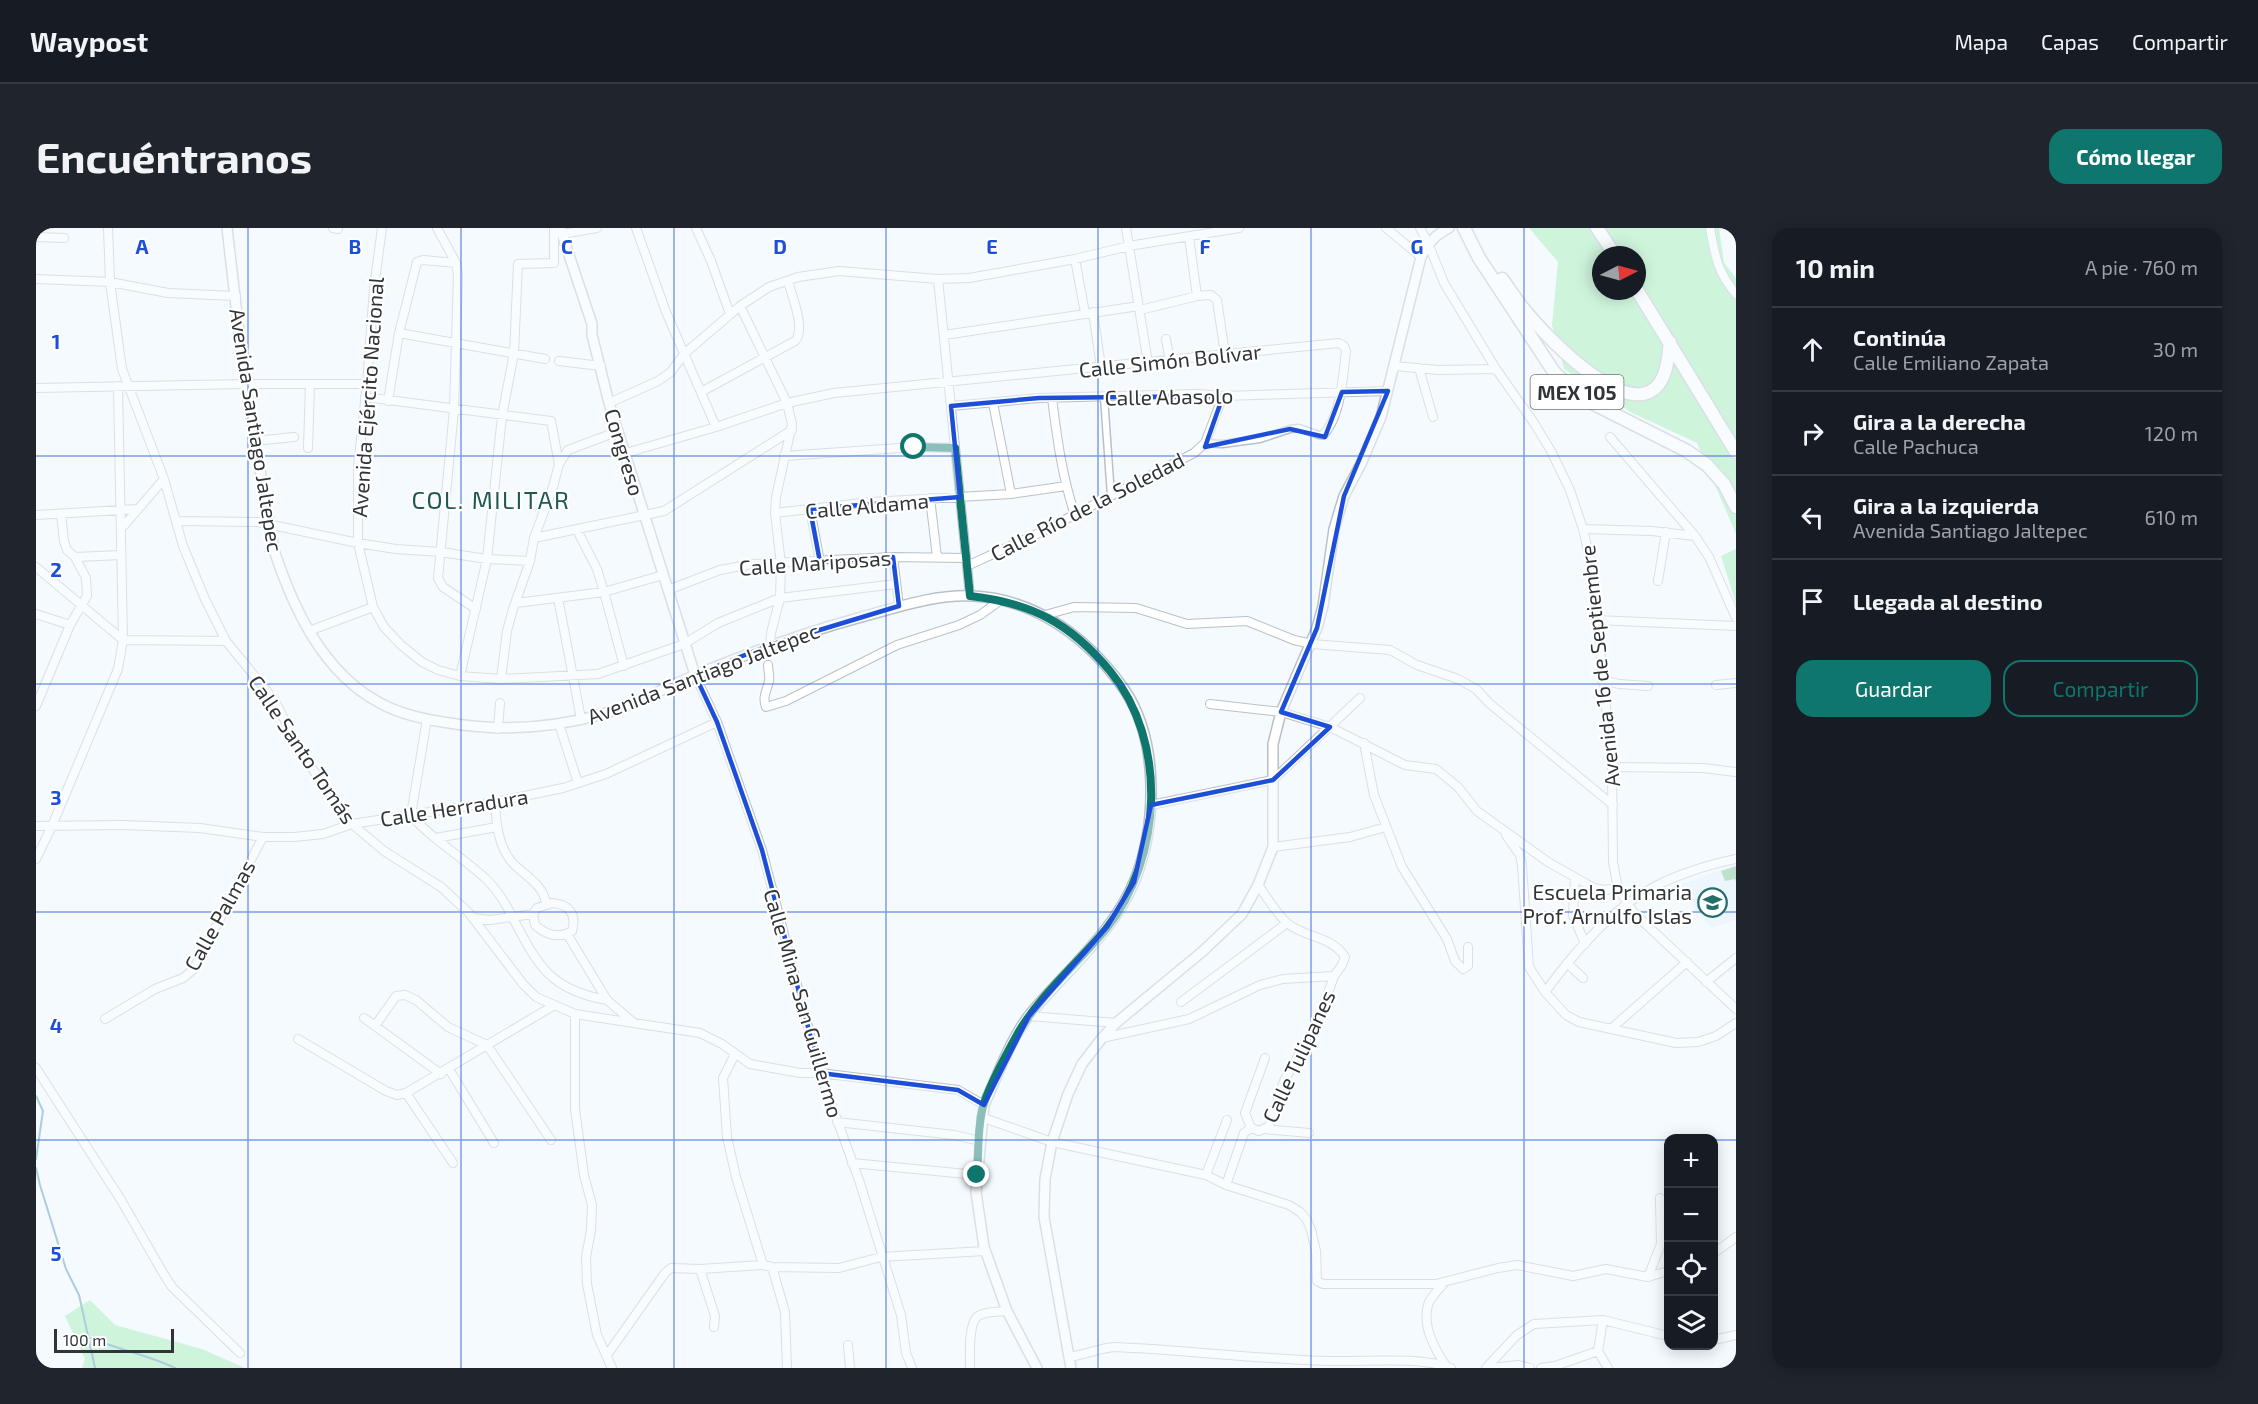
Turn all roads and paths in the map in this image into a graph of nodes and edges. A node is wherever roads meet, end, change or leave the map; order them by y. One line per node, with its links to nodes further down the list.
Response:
1 (108, 228): 31 (street, Calle Santo Tomás)
2 (227, 228): 33 (street, Avenida Santiago Jaltepec)
3 (382, 228): 61 (street, Avenida Ejército Nacional)
4 (437, 228): 27 (street)
5 (554, 228): 45 (street)
6 (597, 228): 16 (street)
7 (636, 228): 46 (street)
8 (696, 228): 39 (street)
9 (1126, 228): 22 (street)
10 (1239, 228): 19 (street)
11 (1386, 228): 24 (street)
12 (1420, 228): 21 (street, Avenida 16 de Septiembre)
13 (1449, 228): 21 (street)
14 (1464, 228): 25 (main road, MEX 105)
15 (1598, 228): 23 (main road)
16 (561, 231): 53 (street, Congreso)
17 (1711, 231): 32 (street)
18 (36, 237): 20 (street)
19 (1189, 237): 22 (street); 34 (street)
20 (64, 238)
21 (1428, 243): 24 (street); 57 (street, Avenida 16 de Septiembre)
22 (1129, 246): 26 (street); 37 (street)
23 (1609, 246)
24 (1421, 257): 54 (street)
25 (1479, 258): 43 (main road); 100 (main road, MEX 105)
26 (1075, 259): 29 (street); 38 (street)
27 (456, 263): 40 (street); 44 (street)
28 (36, 279): 31 (street)
29 (938, 279): 30 (street); 41 (street)
30 (788, 280): 36 (street); 48 (street)
31 (110, 282): 33 (street); 63 (street, Calle Santo Tomás)
32 (1736, 294)
33 (236, 296): 59 (street, Avenida Santiago Jaltepec)
34 (1197, 296): 37 (street); 47 (street)
35 (1643, 300): 43 (main road)
36 (740, 306): 39 (street); 48 (street)
37 (1139, 308): 38 (street); 52 (street)
38 (1089, 312): 41 (street); 55 (street)
39 (730, 314): 46 (street)
40 (399, 333): 44 (street); 72 (street)
41 (944, 335): 58 (street)
42 (1166, 339): 51 (street)
43 (1670, 342): 90 (main road)
44 (457, 344): 45 (street); 77 (street)
45 (514, 353): 49 (street); 78 (street)
46 (684, 354): 66 (street); 73 (street)
47 (1225, 354): 51 (street, Calle Simón Bolívar); 67 (street, Calle Simón Bolívar)
48 (764, 357): 66 (street); 74 (street)
49 (545, 359)
50 (559, 361): 53 (street)
51 (1170, 361): 52 (street, Calle Simón Bolívar)
52 (1148, 363): 55 (street, Calle Simón Bolívar)
53 (601, 366): 73 (street, Congreso)
54 (1395, 366): 56 (street); 65 (street)
55 (1101, 367): 58 (street, Calle Simón Bolívar)
56 (1419, 368): 57 (street); 79 (street)
57 (1496, 369): 111 (street, Avenida 16 de Septiembre)
58 (948, 381): 74 (street, Calle Simón Bolívar); 76 (street)
59 (245, 384): 60 (street); 63 (street); 86 (street, Avenida Santiago Jaltepec)
60 (310, 384): 61 (street); 88 (street)
61 (367, 384): 69 (street, Avenida Ejército Nacional)
62 (118, 386): 63 (street); 64 (street); 103 (street)
63 (129, 386): 94 (street, Calle Santo Tomás)
64 (36, 388)
65 (1388, 391): 67 (street, Calle Abasolo); 153 (street)
66 (701, 392): 80 (street)
67 (1342, 392): 68 (street, Calle Abasolo); 83 (street)
68 (1223, 396): 71 (street, Calle Abasolo); 87 (street)
69 (365, 397): 72 (street); 117 (street, Avenida Ejército Nacional)
70 (1052, 398): 71 (street, Calle Abasolo); 75 (street, Calle Abasolo); 95 (street)
71 (1104, 398): 97 (street)
72 (388, 401): 77 (street)
73 (609, 402): 82 (street, Congreso)
74 (787, 403): 80 (street, Calle Simón Bolívar); 81 (street)
75 (993, 403): 76 (street, Calle Abasolo); 96 (street)
76 (951, 406): 89 (street)
77 (454, 410): 78 (street); 118 (street)
78 (502, 416): 93 (street); 123 (street)
79 (1433, 417)
80 (716, 427): 91 (street, Calle Simón Bolívar)
81 (792, 430): 92 (street); 108 (street)
82 (619, 431): 91 (street, Congreso); 93 (street)
83 (1323, 435): 87 (street)
84 (1610, 437): 115 (street)
85 (294, 438): 86 (street)
86 (254, 441): 110 (street, Avenida Santiago Jaltepec)
87 (1205, 443): 97 (street, Calle Río de la Soledad)
88 (308, 448)
89 (955, 448): 92 (street); 98 (street)
90 (1736, 452)
91 (626, 453): 108 (street, Congreso)
92 (784, 456): 104 (street)
93 (560, 464): 116 (street)
94 (164, 479): 101 (street); 109 (street, Calle Santo Tomás)
95 (1065, 486): 96 (street, Calle Aldama); 106 (street)
96 (1011, 494): 98 (street, Calle Aldama)
97 (1111, 496): 106 (street, Calle Río de la Soledad)
98 (960, 497): 99 (street, Calle Aldama); 126 (street)
99 (930, 498): 102 (street, Calle Aldama); 122 (street)
100 (1736, 507)
101 (138, 509): 103 (street); 112 (street)
102 (810, 509): 104 (street, Calle Aldama); 125 (street)
103 (120, 510): 105 (street); 112 (street)
104 (775, 513): 127 (street)
105 (61, 514): 107 (street); 120 (street)
106 (1074, 514): 126 (street, Calle Río de la Soledad)
107 (36, 515)
108 (645, 517): 113 (street); 129 (street, Congreso)
109 (176, 521): 110 (street); 151 (street, Calle Santo Tomás)
110 (268, 524): 117 (street); 149 (street, Avenida Santiago Jaltepec)
111 (1582, 529): 114 (street); 146 (street, Avenida 16 de Septiembre)
112 (121, 530): 119 (street)
113 (577, 530): 116 (street); 133 (street)
114 (1665, 532): 115 (street); 130 (street)
115 (1695, 536): 145 (street)
116 (534, 538): 124 (street)
117 (358, 543): 118 (street); 141 (street, Avenida Ejército Nacional)
118 (441, 552): 123 (street); 142 (street)
119 (121, 555): 120 (street); 150 (street)
120 (75, 556): 139 (street)
121 (893, 556): 122 (street, Calle Mariposas); 125 (street, Calle Mariposas); 131 (street)
122 (937, 557): 126 (street, Calle Mariposas)
123 (487, 559): 124 (street); 142 (street)
124 (530, 561): 138 (street)
125 (820, 562): 127 (street, Calle Mariposas)
126 (967, 562): 134 (street)
127 (781, 564): 132 (street, Calle Mariposas); 136 (street)
128 (36, 567): 139 (street)
129 (663, 575): 132 (street, Congreso); 133 (street)
130 (1658, 581)
131 (896, 584): 136 (street, Avenida Ejército Nacional); 140 (street)
132 (668, 590): 152 (street, Congreso)
133 (604, 592): 135 (street); 156 (street)
134 (970, 596): 137 (street, Avenida Santiago Jaltepec); 140 (street, Avenida Santiago Jaltepec)
135 (558, 598): 138 (street); 159 (street)
136 (780, 598): 152 (street, Avenida Ejército Nacional); 154 (street)
137 (1001, 600): 144 (street, Avenida Santiago Jaltepec); 155 (street)
138 (516, 603): 160 (street)
139 (80, 606): 147 (street); 150 (street)
140 (899, 606): 154 (street, Avenida Santiago Jaltepec)
141 (373, 607): 149 (street); 158 (street, Avenida Ejército Nacional)
142 (476, 609): 158 (street)
143 (36, 614): 147 (street)
144 (1045, 615): 153 (street); 183 (street, Avenida Santiago Jaltepec)
145 (1736, 618)
146 (1596, 620): 148 (street); 161 (street, Avenida 16 de Septiembre)
147 (70, 625): 165 (street)
148 (1736, 626)
149 (309, 631): 171 (street, Avenida Santiago Jaltepec)
150 (123, 640): 151 (street); 188 (street)
151 (226, 641): 186 (street, Calle Santo Tomás)
152 (684, 644): 156 (street, Avenida Ejército Nacional); 157 (street, Congreso)
153 (1312, 644): 170 (street); 184 (street)
154 (770, 645): 157 (street, Avenida Santiago Jaltepec)
155 (768, 665)
156 (624, 666): 159 (street, Avenida Ejército Nacional)
157 (695, 675): 172 (street, Avenida Santiago Jaltepec); 173 (street, Calle Mina San Guillermo)
158 (460, 676): 160 (street, Avenida Ejército Nacional)
159 (573, 676): 160 (street, Avenida Ejército Nacional); 172 (street)
160 (501, 679)
161 (1602, 680): 164 (street); 178 (street, Avenida 16 de Septiembre)
162 (1736, 683): 163 (street)
163 (1716, 685)
164 (1648, 686)
165 (38, 697): 169 (street)
166 (1360, 698): 175 (street)
167 (500, 703): 176 (street)
168 (1210, 704): 170 (street)
169 (36, 706)
170 (1281, 712): 175 (street); 180 (street)
171 (427, 719): 176 (street, Avenida Santiago Jaltepec); 185 (street)
172 (581, 719): 174 (street, Avenida Santiago Jaltepec)
173 (717, 722): 181 (street, Calle Herradura); 236 (street, Calle Mina San Guillermo)
174 (559, 724): 176 (street, Avenida Santiago Jaltepec); 181 (street)
175 (1330, 727): 177 (street); 180 (street)
176 (498, 729)
177 (1364, 743): 190 (street); 191 (street)
178 (1612, 767): 179 (street); 184 (street, Avenida 16 de Septiembre)
179 (1736, 772)
180 (1273, 780): 183 (street); 194 (street)
181 (578, 783): 182 (street, Calle Herradura)
182 (495, 802): 185 (street, Calle Herradura); 189 (street)
183 (1151, 805): 221 (street, Avenida Santiago Jaltepec)
184 (1613, 805): 199 (street, Avenida 16 de Septiembre)
185 (411, 814): 186 (street, Calle Herradura); 193 (street)
186 (352, 824): 192 (street, Calle Herradura); 204 (street, Calle Santo Tomás)
187 (36, 826): 188 (street, Calle Herradura)
188 (52, 826): 192 (street, Calle Herradura); 195 (street)
189 (497, 827): 193 (street); 200 (street)
190 (1386, 827): 194 (street); 208 (street)
191 (1502, 828): 197 (street); 215 (street)
192 (263, 837): 223 (street, Calle Palmas)
193 (436, 838): 203 (street)
194 (1273, 847): 198 (street)
195 (36, 859)
196 (1736, 859): 201 (street)
197 (1575, 878): 199 (street); 207 (street)
198 (1258, 885): 205 (street); 224 (street)
199 (1618, 888): 201 (street, Avenida 16 de Septiembre)
200 (546, 904): 202 (street); 206 (street)
201 (1628, 905): 207 (street); 210 (street, Avenida 16 de Septiembre)
202 (533, 914): 203 (street); 206 (street)
203 (512, 917): 204 (street); 216 (street)
204 (473, 918): 218 (street, Calle Santo Tomás)
205 (1287, 923): 212 (street, Calle Tulipanes); 217 (street)
206 (567, 934): 216 (street)
207 (1585, 944): 211 (street)
208 (1468, 947)
209 (1736, 958): 214 (street)
210 (1687, 962): 214 (street, Avenida 16 de Septiembre); 228 (street)
211 (1567, 963): 213 (street); 215 (street)
212 (1334, 976): 229 (street); 244 (street, Calle Tulipanes)
213 (1582, 978)
214 (1706, 982): 219 (street, Avenida 16 de Septiembre)
215 (1545, 992): 228 (street)
216 (607, 1000): 226 (street)
217 (1181, 1002)
218 (553, 1006): 220 (street, Calle Santo Tomás); 231 (street)
219 (1736, 1009)
220 (575, 1014): 226 (street, Calle Santo Tomás); 275 (street)
221 (1029, 1016): 224 (street); 239 (street, Avenida Santiago Jaltepec)
222 (364, 1018): 227 (street)
223 (105, 1019)
224 (1116, 1023): 229 (street)
225 (1736, 1023): 228 (street)
226 (635, 1024): 232 (street, Calle Santo Tomás)
227 (375, 1026): 231 (street); 237 (street)
228 (1612, 1028)
229 (1102, 1038): 248 (street)
230 (298, 1040): 238 (street)
231 (487, 1045): 235 (street); 246 (street)
232 (735, 1054): 236 (street, Calle Santo Tomás); 260 (street)
233 (1265, 1058): 243 (street)
234 (36, 1068): 274 (street)
235 (449, 1069): 237 (street); 249 (street)
236 (820, 1073): 239 (street, Calle Santo Tomás); 242 (street, Calle Mina San Guillermo)
237 (441, 1074): 238 (street)
238 (406, 1093): 250 (street)
239 (984, 1105): 240 (street, Avenida Santiago Jaltepec)
240 (981, 1117): 247 (street, Avenida Santiago Jaltepec); 248 (street)
241 (1227, 1120): 253 (street)
242 (837, 1122): 247 (street); 251 (street, Calle Mina San Guillermo)
243 (1251, 1128): 244 (street, Calle Tulipanes); 254 (street, Calle Tulipanes)
244 (1265, 1129): 245 (street)
245 (1309, 1133)
246 (551, 1140)
247 (980, 1141): 252 (street, Avenida Santiago Jaltepec)
248 (1052, 1142): 253 (street); 276 (street)
249 (494, 1143)
250 (453, 1163)
251 (852, 1163): 252 (street); 259 (street, Calle Mina San Guillermo)
252 (977, 1175): 258 (street, Avenida Santiago Jaltepec)
253 (1206, 1175): 254 (street)
254 (1226, 1185): 265 (street)
255 (1660, 1198): 264 (street)
256 (1736, 1237): 257 (street)
257 (1718, 1250)
258 (985, 1251): 259 (street); 266 (street, Avenida Santiago Jaltepec)
259 (881, 1257): 261 (street); 281 (street, Calle Mina San Guillermo)
260 (763, 1265): 261 (street); 262 (street)
261 (772, 1267): 279 (street)
262 (700, 1269): 268 (street); 275 (street)
263 (1664, 1272): 264 (street)
264 (1648, 1277): 265 (street)
265 (1445, 1282): 277 (street)
266 (1007, 1311): 282 (street); 283 (street, Avenida Santiago Jaltepec)
267 (1603, 1320): 269 (street); 273 (street); 285 (street)
268 (714, 1327)
269 (1664, 1335)
270 (1736, 1335): 271 (street)
271 (1718, 1339)
272 (848, 1345): 280 (street)
273 (1599, 1351): 288 (street); 289 (street)
274 (240, 1353)
275 (607, 1354): 278 (street)
276 (1069, 1358): 277 (street); 284 (street)
277 (1449, 1367)
278 (612, 1368)
279 (787, 1368)
280 (850, 1368)
281 (912, 1368)
282 (970, 1368)
283 (1036, 1368)
284 (1071, 1368)
285 (1486, 1368)
286 (1492, 1368): 287 (street)
287 (1530, 1368)
288 (1541, 1368)
289 (1608, 1368)

